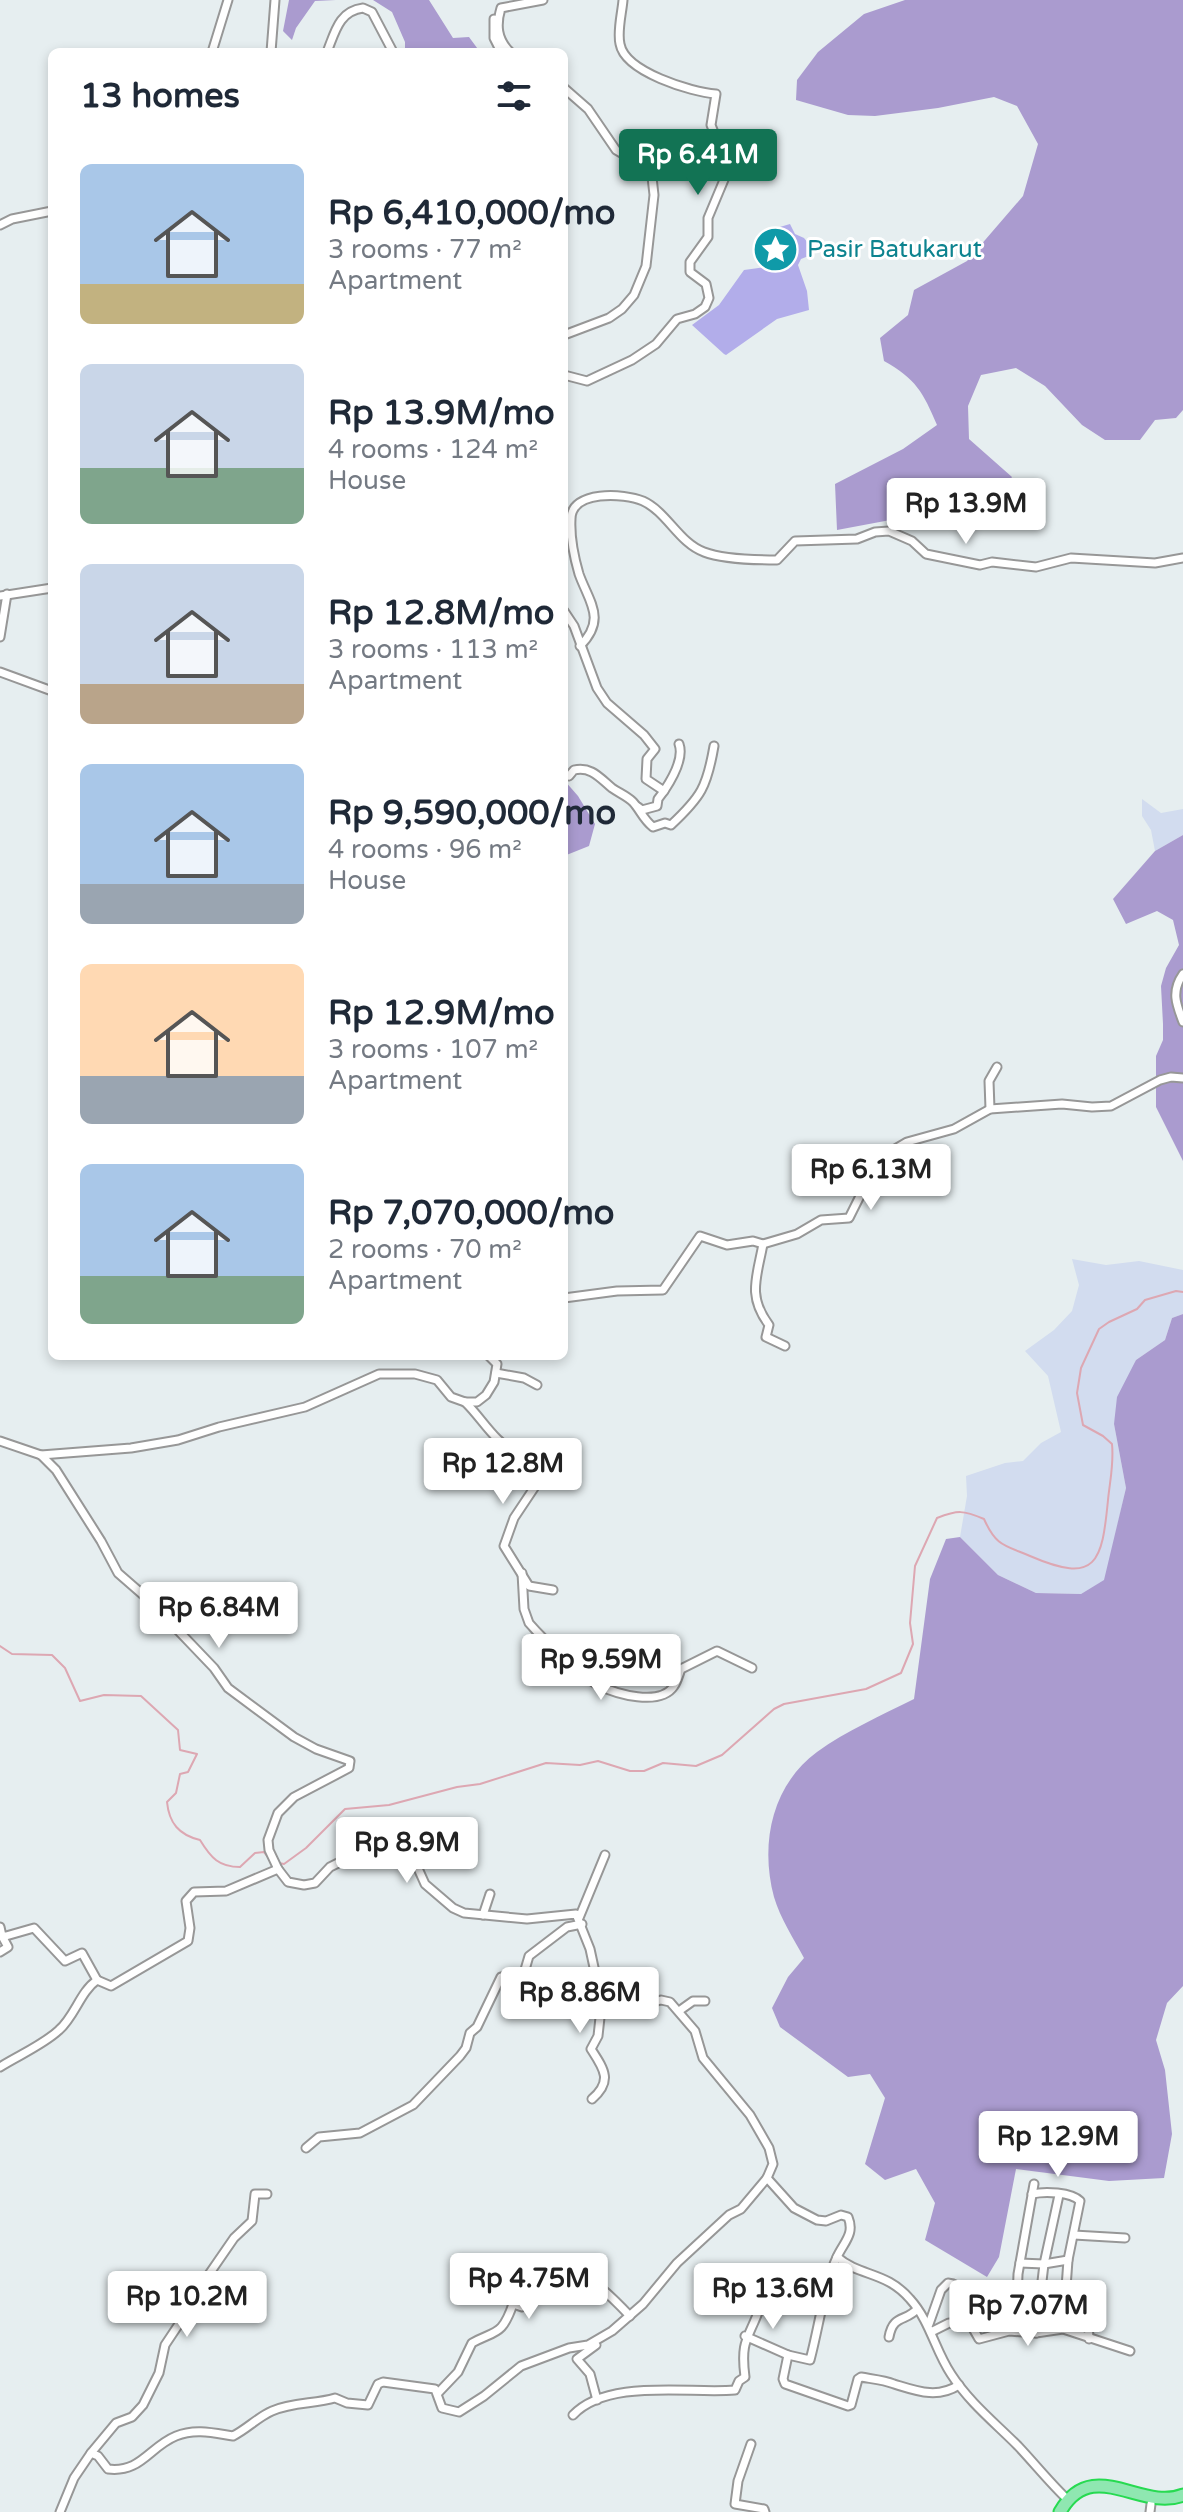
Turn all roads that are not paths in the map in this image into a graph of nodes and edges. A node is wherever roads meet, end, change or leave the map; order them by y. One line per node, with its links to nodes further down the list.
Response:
1 (228, 0): 6 (street)
2 (275, 0): 7 (street)
3 (543, 0): 5 (street)
4 (623, 0): 16 (street)
5 (500, 12): 10 (street); 11 (street)
6 (213, 48)
7 (271, 48)
8 (329, 48): 9 (street)
9 (391, 48)
10 (500, 48)
11 (506, 48)
12 (568, 92): 15 (street)
13 (48, 212): 14 (street)
14 (0, 225)
15 (568, 333)
16 (568, 376)
17 (1183, 558): 22 (street)
18 (48, 589): 19 (street)
19 (4, 595): 21 (street)
20 (568, 617): 22 (street)
21 (0, 637)
22 (580, 646): 28 (street)
23 (0, 672): 24 (street)
24 (48, 690)
25 (679, 744): 28 (street)
26 (714, 746): 29 (street)
27 (569, 776): 29 (street)
28 (664, 791): 29 (street)
29 (636, 805)
30 (1183, 974): 31 (street)
31 (1183, 1022)
32 (997, 1067): 34 (street)
33 (1183, 1078): 34 (street)
34 (990, 1109): 35 (street)
35 (763, 1244): 36 (street); 37 (street)
36 (568, 1297)
37 (785, 1346)
38 (493, 1360): 39 (street)
39 (496, 1373): 40 (street); 41 (street)
40 (537, 1385)
41 (465, 1402): 43 (street); 44 (street)
42 (0, 1441): 43 (street)
43 (41, 1455): 48 (street)
44 (522, 1573): 45 (street); 46 (street)
45 (553, 1590)
46 (752, 1668)
47 (605, 1855): 51 (street)
48 (275, 1862): 50 (street); 58 (street)
49 (490, 1894): 50 (street)
50 (483, 1915): 51 (street)
51 (581, 1921): 57 (street); 63 (street)
52 (0, 1927): 53 (street)
53 (2, 1936): 55 (street); 56 (street)
54 (90, 1944): 56 (street)
55 (0, 1952)
56 (83, 1954): 58 (street)
57 (596, 1974): 60 (street); 62 (street)
58 (97, 1980): 61 (street)
59 (705, 2001): 60 (street)
60 (679, 2011): 64 (street)
61 (0, 2067)
62 (592, 2099)
63 (306, 2148)
64 (767, 2178): 71 (street); 80 (street)
65 (1034, 2184): 67 (street)
66 (267, 2194): 97 (street)
67 (1032, 2194): 68 (street); 73 (street)
68 (1059, 2195): 69 (street); 74 (street)
69 (1074, 2235): 70 (street); 72 (street)
70 (1125, 2238)
71 (837, 2257): 79 (street); 91 (street)
72 (1068, 2260): 74 (street); 76 (street)
73 (1020, 2263): 74 (street); 84 (street)
74 (1044, 2264): 85 (street)
75 (1089, 2287): 77 (street)
76 (1065, 2294): 77 (street); 83 (street)
77 (1087, 2302): 89 (street)
78 (760, 2307): 87 (street)
79 (917, 2309): 82 (street); 88 (street)
80 (630, 2316): 86 (street); 93 (street)
81 (966, 2324): 82 (street); 82 (street); 84 (street)
82 (930, 2328): 92 (street)
83 (1063, 2329): 85 (street); 89 (street)
84 (1016, 2330): 85 (street)
85 (1036, 2333)
86 (606, 2335): 93 (street); 94 (street)
87 (745, 2336): 91 (street); 94 (street)
88 (889, 2337)
89 (1089, 2339): 90 (street)
90 (1130, 2351)
91 (788, 2355): 92 (street)
92 (959, 2385): 99 (street)
93 (438, 2393): 97 (street)
94 (597, 2400): 95 (street)
95 (573, 2415)
96 (751, 2444): 102 (street)
97 (91, 2453): 101 (street)
98 (1183, 2495): 100 (highway)
99 (1068, 2500): 100 (highway); 103 (highway)
100 (1151, 2508)
101 (60, 2512)
102 (765, 2512)
103 (1060, 2512)

